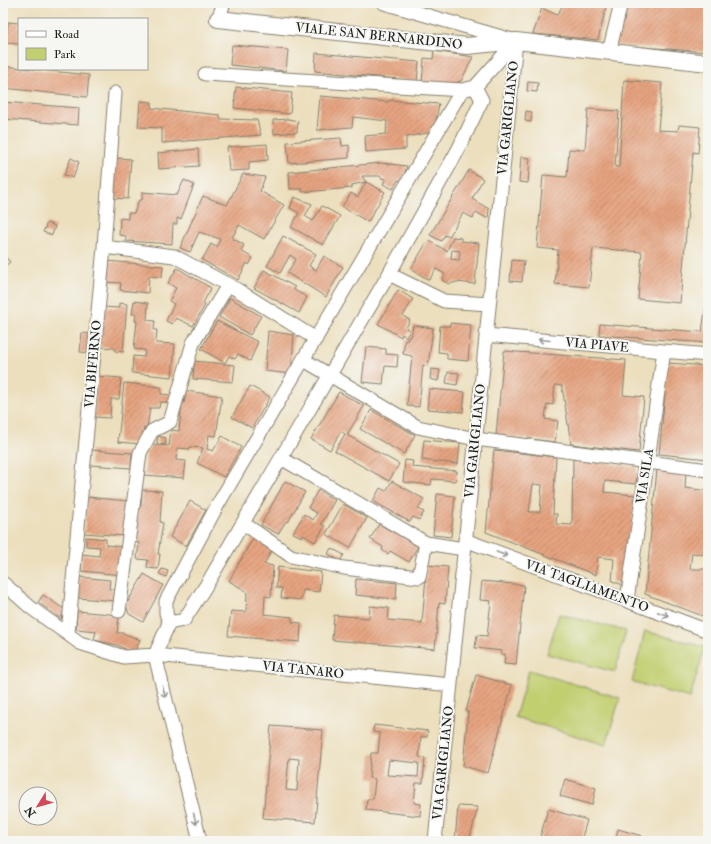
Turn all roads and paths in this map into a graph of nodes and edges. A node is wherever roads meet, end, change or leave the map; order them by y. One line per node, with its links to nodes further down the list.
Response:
1 (224, 3): 4 (street)
2 (384, 3): 5 (street)
3 (621, 3): 6 (street)
4 (218, 19): 5 (street, VIALE SAN BERNARDINO)
5 (516, 41): 6 (street, VIALE SAN BERNARDINO); 9 (street); 14 (street, VIA GARIGLIANO)
6 (608, 52): 7 (street, VIALE SAN BERNARDINO)
7 (708, 63)
8 (205, 74): 9 (street)
9 (469, 88): 12 (street); 16 (street)
10 (115, 93): 11 (street, VIA BIFERNO)
11 (104, 247): 13 (street); 33 (street, VIA BIFERNO)
12 (389, 274): 14 (street); 20 (street)
13 (228, 285): 16 (street); 30 (street)
14 (489, 304): 15 (street, VIA GARIGLIANO)
15 (486, 335): 17 (street, VIA PIAVE, one-way to 15); 21 (street, VIA GARIGLIANO)
16 (316, 339): 19 (street)
17 (664, 351): 18 (street, VIA PIAVE); 23 (street, VIA SILA)
18 (708, 356)
19 (304, 360): 20 (street); 31 (street)
20 (330, 375): 21 (street); 22 (street)
21 (473, 438): 23 (street); 27 (street, VIA GARIGLIANO)
22 (281, 458): 25 (street); 26 (street)
23 (648, 462): 24 (street); 29 (street, VIA SILA)
24 (708, 470)
25 (243, 523): 26 (street); 31 (street)
26 (426, 543): 27 (street, VIA TAGLIAMENTO)
27 (465, 545): 29 (street, VIA TAGLIAMENTO, one-way to 29); 35 (street, VIA GARIGLIANO)
28 (3, 583): 33 (street, VIA TANARO)
29 (627, 600): 32 (street, VIA TAGLIAMENTO, one-way to 32)
30 (119, 611)
31 (170, 624): 34 (street)
32 (708, 631)
33 (68, 634): 34 (street, VIA TANARO)
34 (155, 654): 35 (street, VIA TANARO); 36 (street, one-way to 36)
35 (451, 685): 37 (street, VIA GARIGLIANO)
36 (200, 841)
37 (435, 841)

